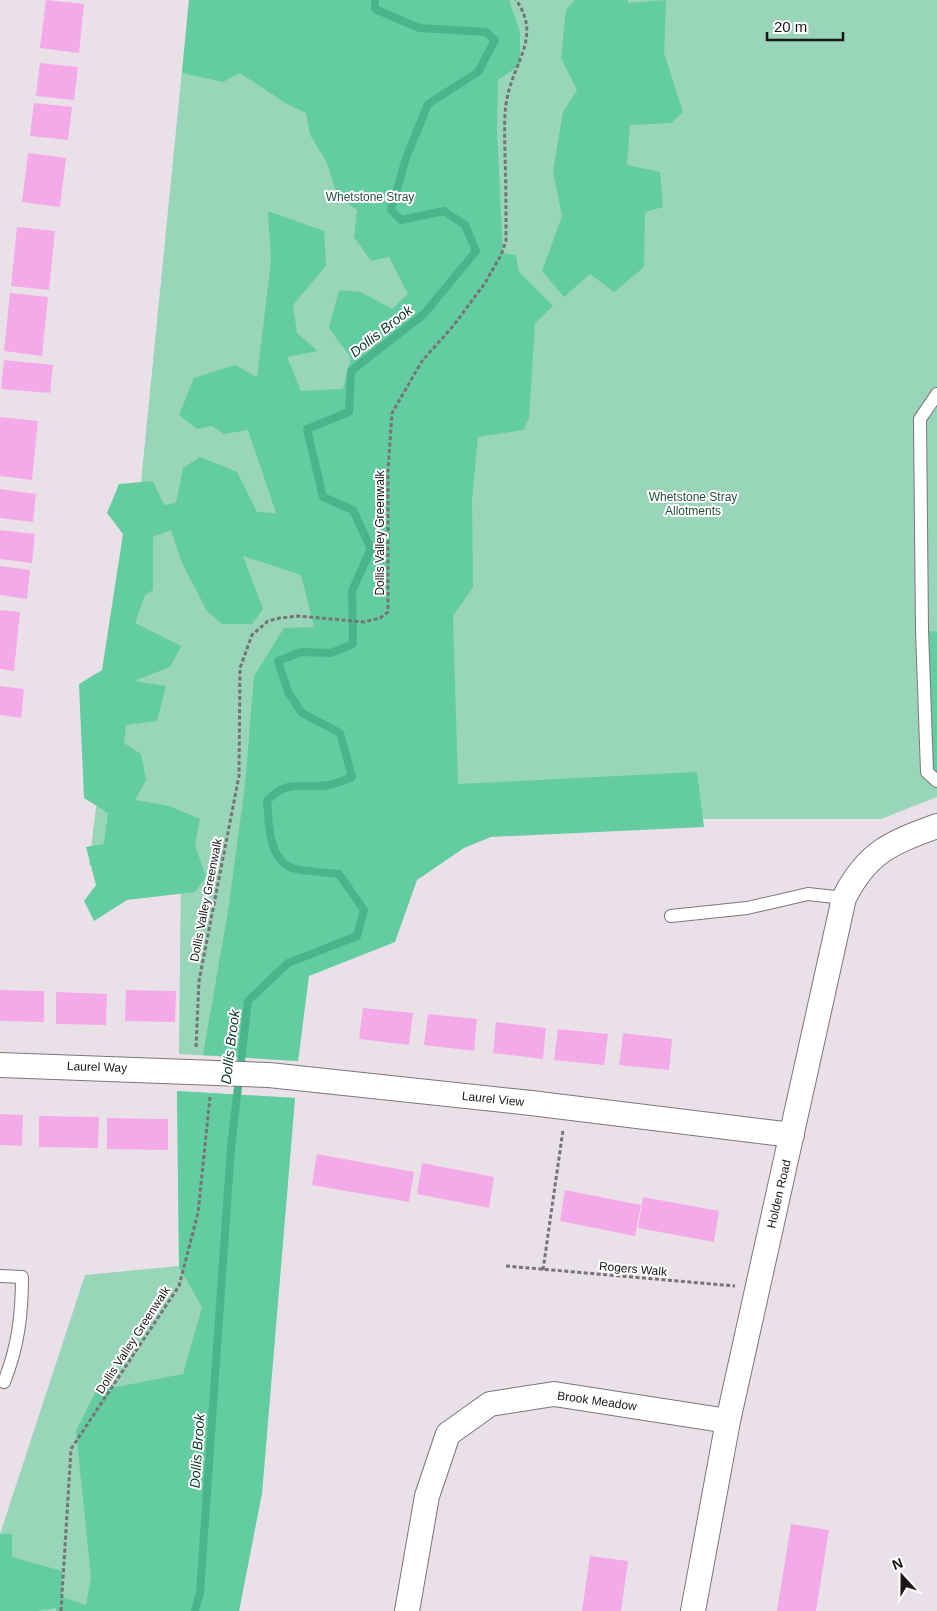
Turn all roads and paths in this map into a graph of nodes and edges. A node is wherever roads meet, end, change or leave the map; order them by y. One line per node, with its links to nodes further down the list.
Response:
1 (516, 0): 8 (path, Dollis Valley Greenwalk)
2 (937, 394): 3 (lane)
3 (937, 781)
4 (937, 826): 5 (street, Holden Road)
5 (844, 898): 6 (lane); 10 (street, Holden Road)
6 (671, 916)
7 (0, 1065): 8 (street, Laurel Way)
8 (212, 1071): 9 (street, Laurel View); 17 (path, Dollis Valley Greenwalk)
9 (567, 1107): 10 (street, Laurel View); 12 (path)
10 (792, 1135): 14 (street, Holden Road)
11 (506, 1266): 12 (path, Rogers Walk)
12 (543, 1270): 14 (path, Rogers Walk)
13 (0, 1276): 15 (lane)
14 (758, 1288): 16 (street, Holden Road)
15 (4, 1382)
16 (728, 1421): 18 (street, Brook Meadow); 19 (street, Holden Road)
17 (61, 1611)
18 (408, 1611)
19 (693, 1611)

